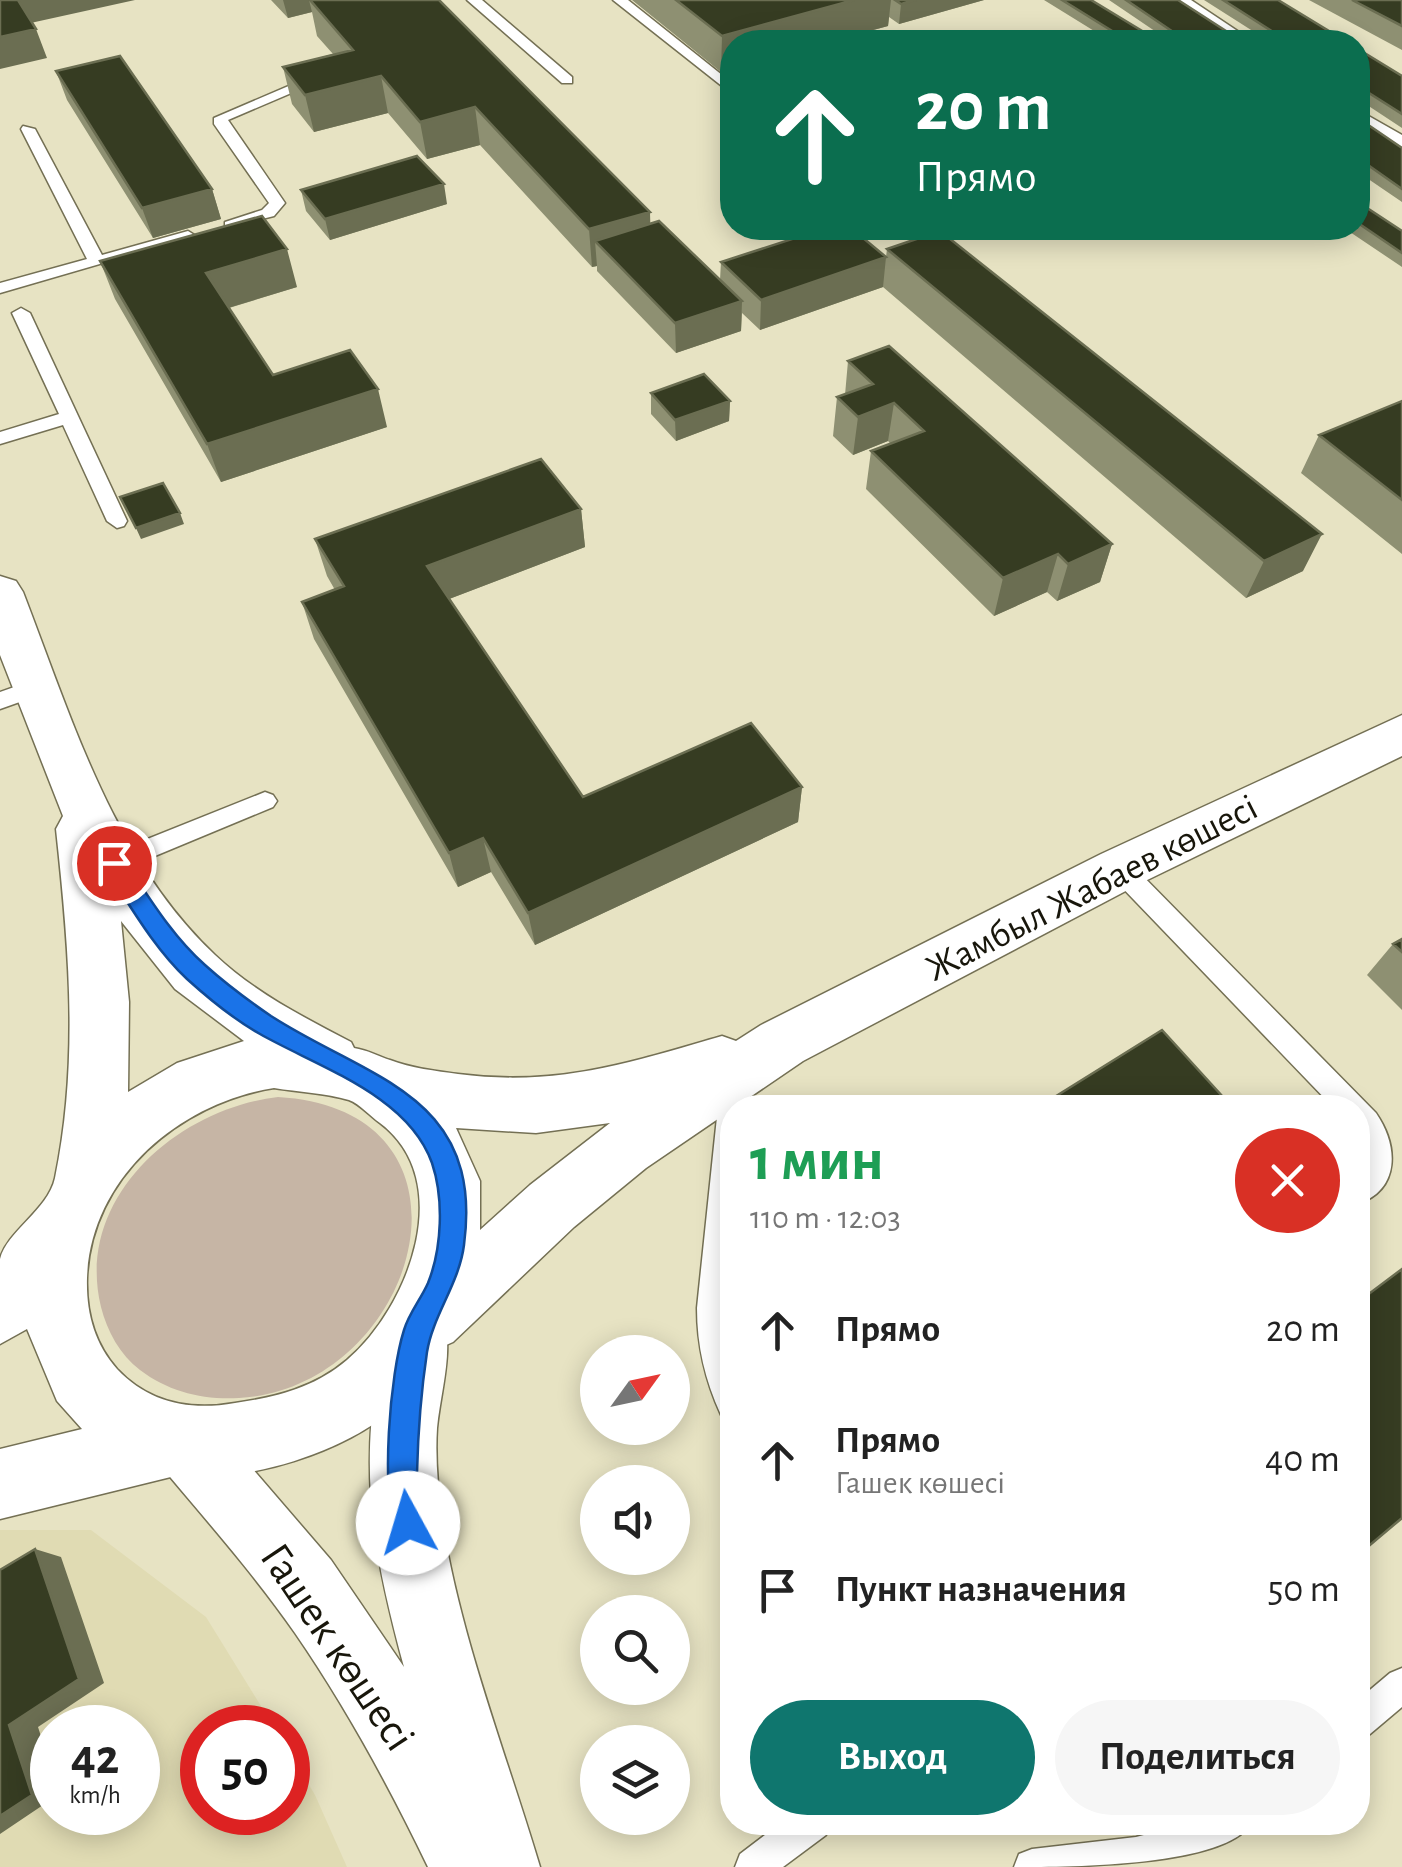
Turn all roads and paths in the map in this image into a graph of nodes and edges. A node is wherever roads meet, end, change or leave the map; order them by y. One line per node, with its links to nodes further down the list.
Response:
1 (474, 0): 6 (lane)
2 (620, 0): 7 (lane)
3 (1182, 0): 4 (lane)
4 (1228, 30)
5 (316, 79): 11 (lane)
6 (567, 80)
7 (720, 80)
8 (1370, 122): 10 (lane)
9 (28, 129): 11 (lane)
10 (1402, 142)
11 (97, 262): 12 (lane)
12 (0, 288)
13 (22, 313): 14 (lane)
14 (70, 417): 15 (lane); 16 (lane)
15 (0, 438)
16 (117, 521)
17 (0, 592): 18 (main road)
18 (18, 694): 20 (main road)
19 (1402, 734): 23 (main road, Жамбыл Жабаев көшесі)
20 (78, 791): 22 (main road); 30 (main road)
21 (265, 801): 22 (lane)
22 (114, 863): 25 (main road)
23 (1120, 870): 24 (main road, Жамбыл Жабаев көшесі); 27 (lane)
24 (758, 1058): 25 (main road); 26 (lane); 33 (main road)
25 (366, 1079): 30 (main road); 33 (main road)
26 (751, 1095)
27 (1341, 1095)
28 (1370, 1128): 29 (lane)
29 (1370, 1179)
30 (73, 1206): 32 (main road); 35 (main road)
31 (720, 1265): 34 (lane)
32 (0, 1311)
33 (417, 1332): 35 (main road); 42 (main road, Гашек көшесі)
34 (720, 1379)
35 (183, 1441): 36 (main road); 41 (main road, Гашек көшесі)
36 (0, 1484)
37 (1402, 1685): 38 (lane)
38 (1370, 1712)
39 (795, 1835): 43 (lane)
40 (1214, 1835): 44 (lane)
41 (470, 1867)
42 (500, 1867)
43 (753, 1867)
44 (1032, 1867)

